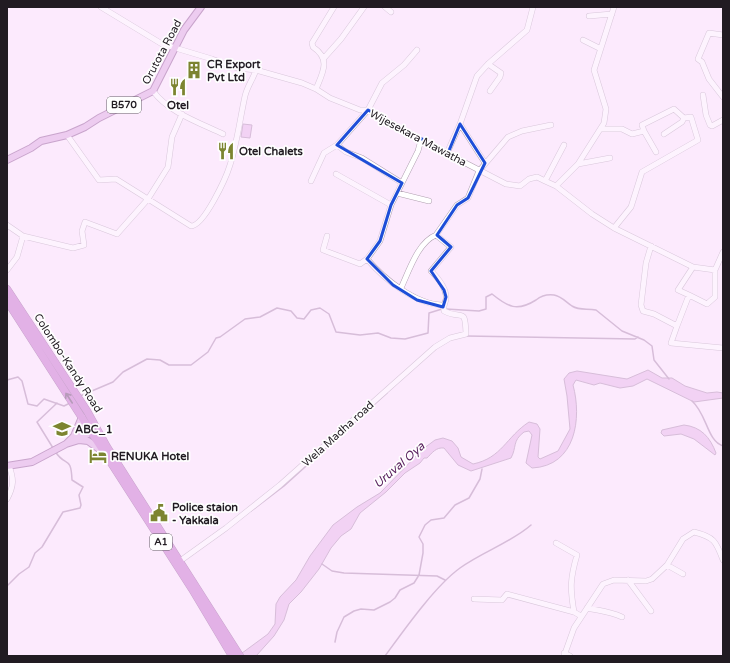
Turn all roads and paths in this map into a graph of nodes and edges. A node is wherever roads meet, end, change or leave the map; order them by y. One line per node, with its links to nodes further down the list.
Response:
1 (101, 7): 13 (street, Wijesekara Mawatha)
2 (201, 7): 13 (main road, Orutota Road / B570)
3 (334, 7): 16 (street)
4 (364, 7): 16 (street)
5 (385, 7): 8 (street)
6 (533, 7): 17 (street)
7 (614, 7): 9 (street)
8 (392, 12)
9 (612, 14): 10 (street); 14 (street)
10 (589, 16)
11 (723, 35): 23 (street)
12 (583, 40): 14 (street)
13 (175, 48): 18 (street, Wijesekara Mawatha); 20 (main road, Orutota Road / B570)
14 (599, 48): 30 (street)
15 (417, 50): 24 (street)
16 (324, 58): 19 (street)
17 (488, 64): 21 (street); 28 (street)
18 (256, 70): 19 (street, Wijesekara Mawatha); 51 (street)
19 (316, 89): 24 (street, Wijesekara Mawatha)
20 (154, 91): 25 (street); 34 (main road, Orutota Road / B570)
21 (490, 91)
22 (703, 95): 27 (street)
23 (723, 97)
24 (368, 110): 35 (street, Wijesekara Mawatha); 36 (street)
25 (182, 114): 32 (street); 51 (street)
26 (684, 118): 31 (street); 33 (street); 55 (street)
27 (723, 120)
28 (460, 124): 39 (street); 42 (street)
29 (551, 125): 42 (street)
30 (602, 128): 31 (street); 43 (street)
31 (644, 131): 38 (street)
32 (223, 134)
33 (664, 134)
34 (66, 135): 41 (main road, Orutota Road / B570); 51 (street)
35 (421, 140): 39 (street, Wijesekara Mawatha); 48 (street)
36 (337, 145): 46 (street); 48 (street)
37 (564, 145): 47 (street)
38 (656, 152)
39 (447, 153): 44 (street, Wijesekara Mawatha)
40 (610, 158): 43 (street)
41 (7, 160)
42 (485, 163): 44 (street)
43 (578, 164): 49 (street)
44 (479, 171): 47 (street, Wijesekara Mawatha); 56 (street)
45 (336, 174): 53 (street)
46 (311, 181)
47 (545, 181): 49 (street, Wijesekara Mawatha)
48 (402, 183): 50 (street)
49 (556, 186): 55 (street, Wijesekara Mawatha)
50 (397, 193): 52 (street); 53 (street)
51 (148, 199): 57 (street)
52 (429, 201)
53 (390, 205): 61 (street)
54 (7, 225): 57 (street)
55 (614, 228): 59 (street, Wijesekara Mawatha)
56 (436, 235): 65 (street); 69 (street)
57 (23, 236): 63 (street)
58 (327, 236): 61 (street)
59 (651, 246): 62 (street, Wijesekara Mawatha); 70 (street)
60 (723, 252): 64 (street)
61 (367, 259): 65 (street)
62 (693, 267): 64 (street, Wijesekara Mawatha); 67 (street)
63 (7, 270)
64 (715, 270): 67 (street)
65 (401, 288): 69 (street)
66 (7, 289): 72 (highway, Colombo-Kandy Road / A1)
67 (689, 296): 70 (street)
68 (7, 300): 72 (highway, Colombo-Kandy Road / A1)
69 (444, 309): 81 (street, Wela Madha road)
70 (677, 326): 71 (street)
71 (723, 348)
72 (64, 383): 73 (highway, Colombo-Kandy Road / A1)
73 (81, 412): 74 (highway, Colombo-Kandy Road / A1); 74 (highway, Colombo-Kandy Road / A1); 75 (main road)
74 (93, 428): 75 (main road); 76 (highway, Colombo-Kandy Road / A1); 81 (highway, Colombo-Kandy Road / A1)
75 (76, 438): 76 (main road); 77 (main road)
76 (102, 451): 85 (highway, Colombo-Kandy Road / A1)
77 (8, 466): 78 (street)
78 (7, 499)
79 (556, 543): 89 (street)
80 (723, 560): 82 (street)
81 (180, 561): 85 (highway, Colombo-Kandy Road / A1)
82 (667, 565): 83 (street); 84 (street)
83 (683, 574)
84 (628, 580): 87 (street); 88 (street)
85 (194, 588): 93 (highway, Colombo-Kandy Road / A1)
86 (474, 599): 89 (street)
87 (587, 608): 90 (street); 91 (street)
88 (651, 611)
89 (574, 612): 90 (street)
90 (582, 616): 92 (street)
91 (622, 617)
92 (564, 654): 94 (street)
93 (236, 655)
94 (570, 656)

